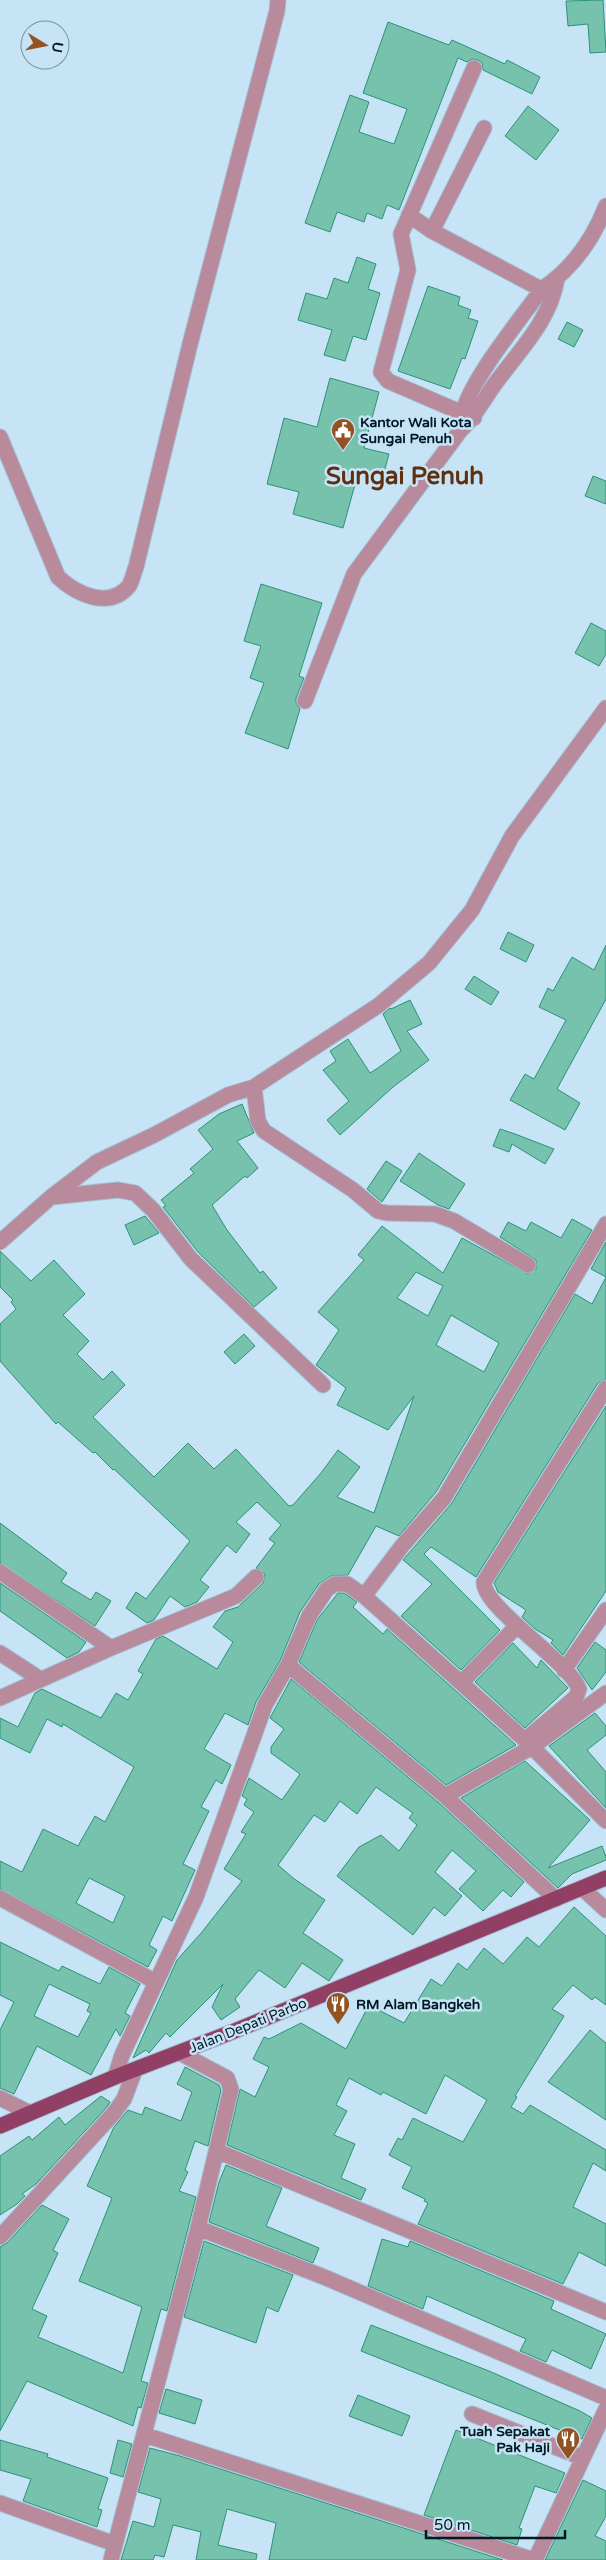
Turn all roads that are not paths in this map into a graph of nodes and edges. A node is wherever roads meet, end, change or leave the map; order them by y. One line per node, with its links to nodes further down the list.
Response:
1 (278, 0): 9 (street)
2 (474, 68): 5 (street)
3 (484, 128): 6 (street)
4 (606, 206): 7 (street)
5 (409, 215): 6 (street); 8 (street)
6 (432, 231): 7 (street)
7 (548, 293): 8 (street)
8 (468, 415): 10 (street)
9 (0, 438)
10 (305, 702)
11 (606, 708): 12 (street)
12 (254, 1087): 13 (street); 16 (street)
13 (51, 1197): 15 (street); 17 (street)
14 (606, 1224): 21 (street)
15 (0, 1242)
16 (528, 1265)
17 (323, 1384)
18 (606, 1388): 23 (street)
19 (0, 1572): 24 (street)
20 (256, 1577): 24 (street)
21 (364, 1596): 26 (street); 29 (street)
22 (605, 1616): 27 (street)
23 (517, 1626): 27 (street); 29 (street)
24 (110, 1648): 28 (street)
25 (0, 1653): 28 (street)
26 (288, 1665): 33 (street); 40 (street)
27 (564, 1670): 32 (street)
28 (40, 1679): 31 (street)
29 (461, 1683): 32 (street)
30 (606, 1693): 32 (street)
31 (0, 1698)
32 (529, 1744): 33 (street); 34 (street)
33 (439, 1792): 38 (street)
34 (606, 1821)
35 (606, 1878): 36 (main road, Jalan Depati Parbo)
36 (582, 1888): 38 (main road, Jalan Depati Parbo); 39 (street)
37 (0, 1898): 40 (street)
38 (556, 1899): 41 (main road, Jalan Depati Parbo)
39 (606, 1910)
40 (156, 1982): 43 (street)
41 (180, 2053): 42 (main road, Jalan Depati Parbo); 47 (street)
42 (135, 2070): 43 (main road, Jalan Depati Parbo); 49 (street)
43 (115, 2077): 45 (main road, Jalan Depati Parbo)
44 (0, 2098): 45 (street)
45 (30, 2113): 46 (main road, Jalan Depati Parbo)
46 (0, 2126)
47 (217, 2151): 48 (street); 50 (street)
48 (198, 2228): 51 (street); 54 (street)
49 (0, 2237)
50 (606, 2312)
51 (606, 2398)
52 (606, 2410): 55 (street)
53 (472, 2414): 55 (street)
54 (145, 2435): 57 (street); 59 (street)
55 (583, 2458): 59 (street)
56 (0, 2503): 57 (street)
57 (112, 2543): 58 (street)
58 (111, 2560)
59 (535, 2560)

